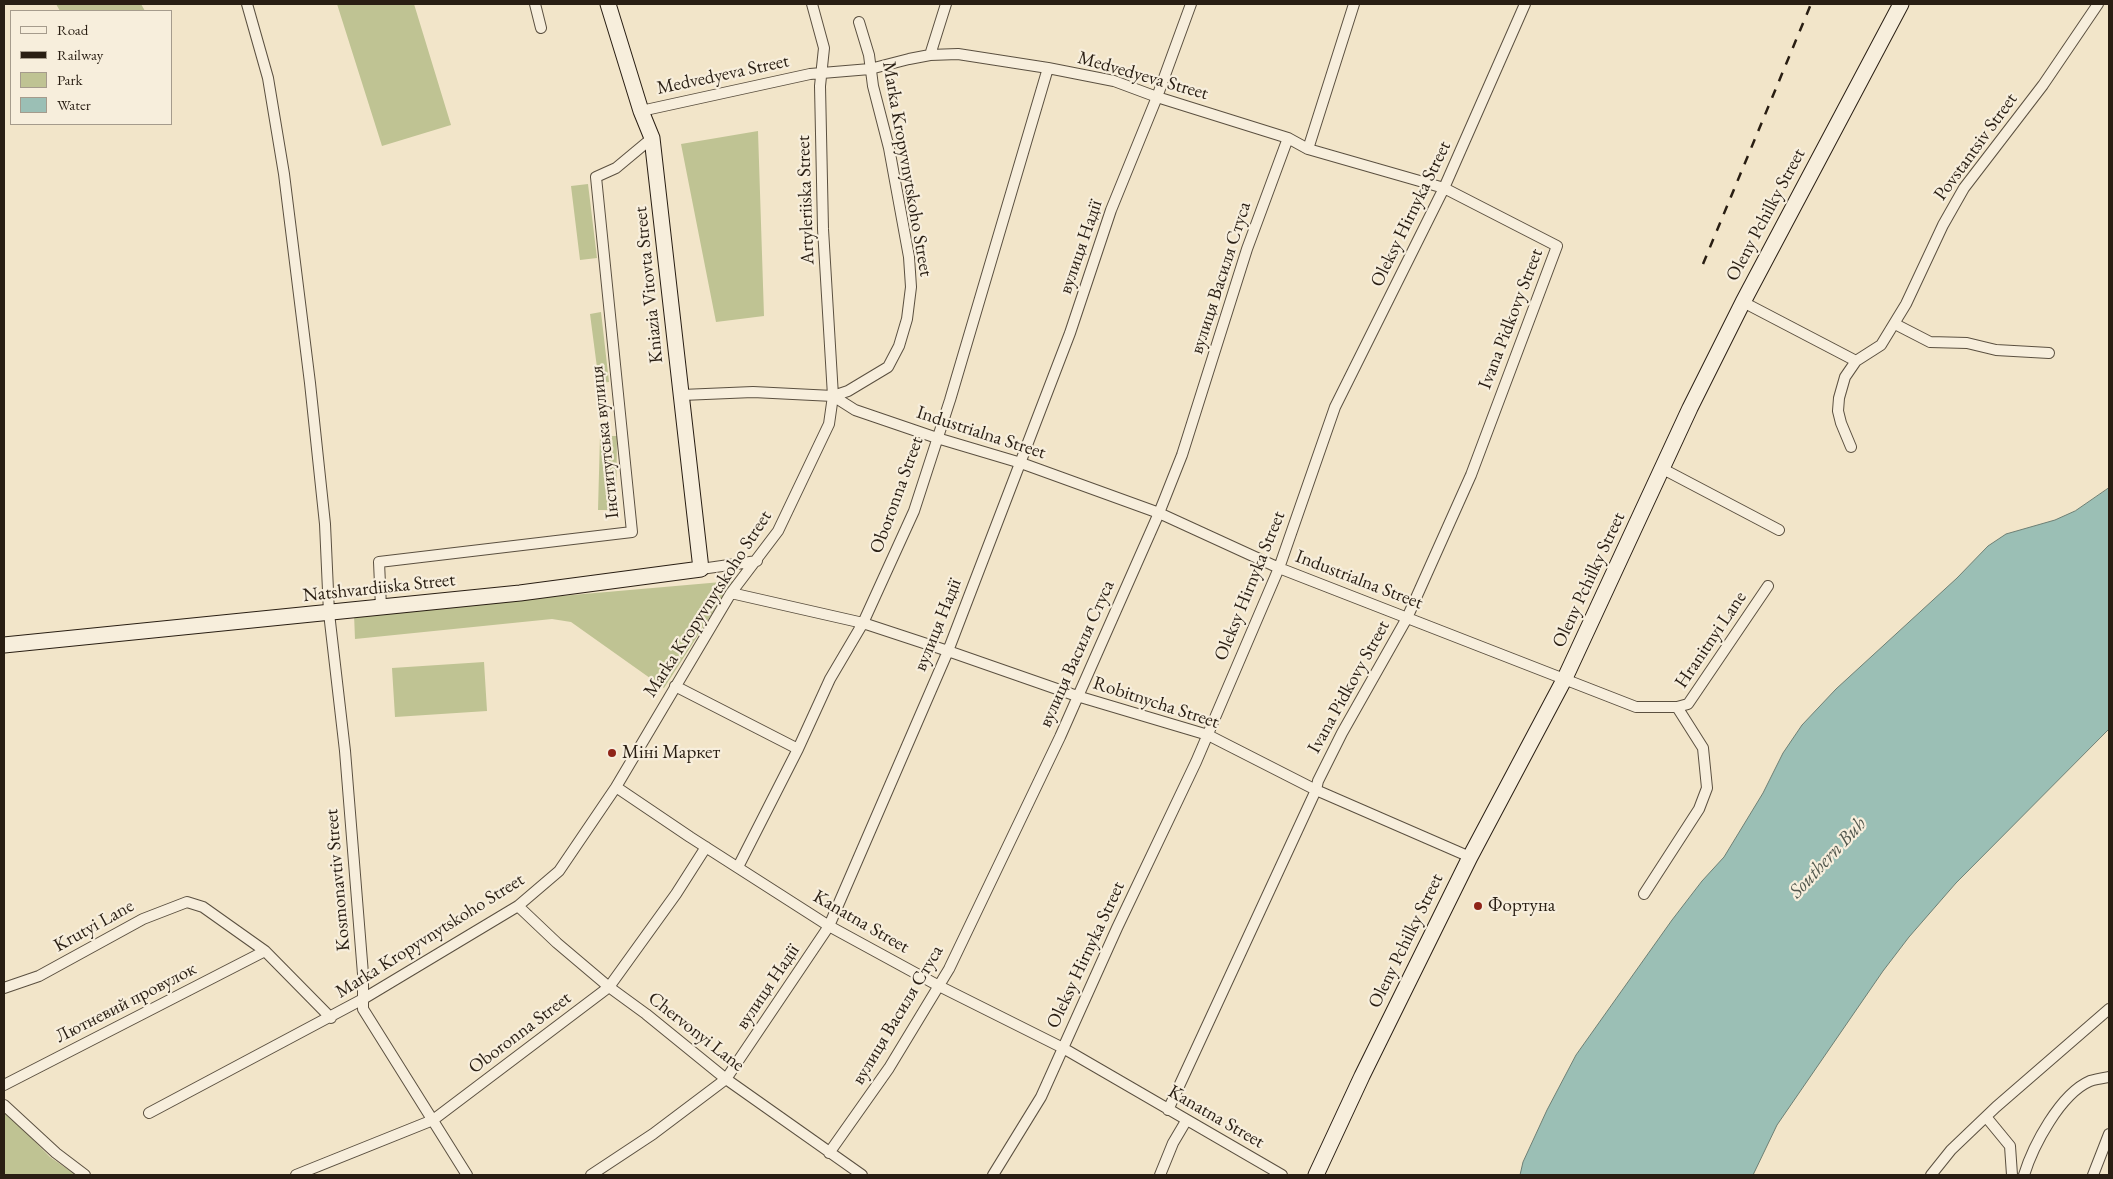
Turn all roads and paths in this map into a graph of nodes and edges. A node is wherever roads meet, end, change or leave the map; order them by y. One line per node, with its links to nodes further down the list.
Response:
1 (247, 4): 42 (street, Kosmonavtiv Street)
2 (535, 4): 12 (street)
3 (608, 4): 18 (street, Kniazia Vitovta Street)
4 (812, 4): 16 (street, Artyleriiska Street)
5 (946, 4): 13 (street)
6 (1191, 4): 17 (street, вулиця Надії)
7 (1354, 4): 21 (street)
8 (1526, 4): 22 (street, Oleksy Hirnyka Street)
9 (1901, 4): 24 (street, Oleny Pchilky Street)
10 (2098, 4): 25 (street, Povstantsiv Street)
11 (859, 22): 15 (street, Marka Kropyvnytskoho Street)
12 (541, 28)
13 (930, 55): 14 (street, Medvedyeva Street); 15 (street, Medvedyeva Street)
14 (1048, 68): 17 (street, Medvedyeva Street); 30 (street, Oboronna Street)
15 (870, 69): 16 (street, Medvedyeva Street); 29 (street, Marka Kropyvnytskoho Street)
16 (821, 72): 18 (street, Medvedyeva Street); 29 (street, Artyleriiska Street)
17 (1157, 97): 20 (street, Medvedyeva Street); 32 (street, вулиця Надії)
18 (640, 111): 19 (street, Kniazia Vitovta Street)
19 (652, 138): 28 (street, Kniazia Vitovta Street); 41 (street, Інститутська вулиця)
20 (1288, 138): 21 (street, Medvedyeva Street); 34 (street, вулиця Василя Стуса)
21 (1308, 149): 22 (street, Medvedyeva Street)
22 (1444, 188): 23 (street, Medvedyeva Street); 37 (street, Oleksy Hirnyka Street)
23 (1557, 246): 43 (street, Ivana Pidkovy Street)
24 (1742, 302): 27 (street); 33 (street, Oleny Pchilky Street)
25 (1895, 324): 26 (street); 27 (street, Povstantsiv Street)
26 (2049, 353)
27 (1856, 360): 31 (street)
28 (682, 396): 29 (street); 38 (street, Kniazia Vitovta Street)
29 (832, 396): 30 (street, Industrialna Street); 36 (street, Marka Kropyvnytskoho Street)
30 (937, 438): 32 (street, Industrialna Street); 44 (street, Oboronna Street)
31 (1851, 447)
32 (1021, 463): 34 (street, Industrialna Street); 46 (street, вулиця Надії)
33 (1663, 469): 35 (street); 47 (street, Oleny Pchilky Street)
34 (1159, 513): 37 (street, Industrialna Street); 49 (street, вулиця Василя Стуса)
35 (1779, 530)
36 (757, 561): 38 (street, Natshvardiiska Street); 40 (street, Marka Kropyvnytskoho Street)
37 (1279, 568): 43 (street, Industrialna Street); 51 (street, Oleksy Hirnyka Street)
38 (701, 569): 41 (street, Natshvardiiska Street)
39 (1768, 586): 50 (street, Hranitnyi Lane)
40 (731, 594): 44 (street, Robitnycha Street); 48 (street, Marka Kropyvnytskoho Street)
41 (381, 607): 42 (street, Natshvardiiska Street)
42 (329, 613): 45 (street, Natshvardiiska Street); 65 (street, Kosmonavtiv Street)
43 (1407, 618): 47 (street, Industrialna Street); 54 (street, Ivana Pidkovy Street)
44 (862, 623): 46 (street, Robitnycha Street); 52 (street, Oboronna Street)
45 (4, 645)
46 (948, 651): 49 (street, Robitnycha Street); 60 (street, вулиця Надії)
47 (1565, 678): 50 (street, Industrialna Street); 56 (street, Oleny Pchilky Street)
48 (676, 686): 52 (street); 53 (street, Marka Kropyvnytskoho Street)
49 (1077, 696): 51 (street, Robitnycha Street); 62 (street, вулиця Василя Стуса)
50 (1677, 707): 58 (street)
51 (1208, 735): 54 (street, Robitnycha Street); 68 (street, Oleksy Hirnyka Street)
52 (798, 749): 57 (street, Oboronna Street)
53 (616, 787): 55 (street, Kanatna Street); 59 (street, Marka Kropyvnytskoho Street)
54 (1316, 790): 56 (street, Robitnycha Street); 73 (street, Ivana Pidkovy Street)
55 (706, 847): 57 (street, Kanatna Street); 63 (street, Oboronna Street)
56 (1470, 857): 88 (street, Oleny Pchilky Street)
57 (738, 867): 60 (street, Kanatna Street)
58 (1644, 894)
59 (518, 906): 63 (street, Chervonyi Lane); 65 (street, Marka Kropyvnytskoho Street)
60 (829, 926): 62 (street, Kanatna Street); 70 (street, вулиця Надії)
61 (265, 951): 64 (street, Krutyi Lane); 67 (street); 71 (street, Лютневий провулок)
62 (939, 986): 68 (street, Kanatna Street); 79 (street, вулиця Василя Стуса)
63 (609, 987): 70 (street, Chervonyi Lane); 76 (street, Oboronna Street)
64 (4, 988)
65 (363, 999): 67 (street, Marka Kropyvnytskoho Street); 76 (street, Kosmonavtiv Street)
66 (2109, 1009): 75 (street)
67 (330, 1018): 74 (street, Marka Kropyvnytskoho Street)
68 (1063, 1048): 73 (street, Kanatna Street); 85 (street, Oleksy Hirnyka Street)
69 (2109, 1077): 91 (street)
70 (726, 1080): 79 (street, Chervonyi Lane); 83 (street, вулиця Надії)
71 (4, 1085)
72 (4, 1105): 80 (street)
73 (1168, 1110): 77 (street, Kanatna Street)
74 (149, 1113)
75 (1987, 1118): 89 (street); 90 (street)
76 (433, 1120): 81 (street, Oboronna Street); 82 (street, Kosmonavtiv Street)
77 (1186, 1121): 86 (street); 87 (street, Kanatna Street)
78 (2109, 1134): 92 (street)
79 (829, 1153): 84 (street, Chervonyi Lane)
80 (85, 1175)
81 (296, 1175)
82 (467, 1175)
83 (591, 1175)
84 (862, 1175)
85 (993, 1175)
86 (1160, 1175)
87 (1282, 1175)
88 (1316, 1175)
89 (1930, 1175)
90 (2012, 1175)
91 (2024, 1175)
92 (2093, 1175)

